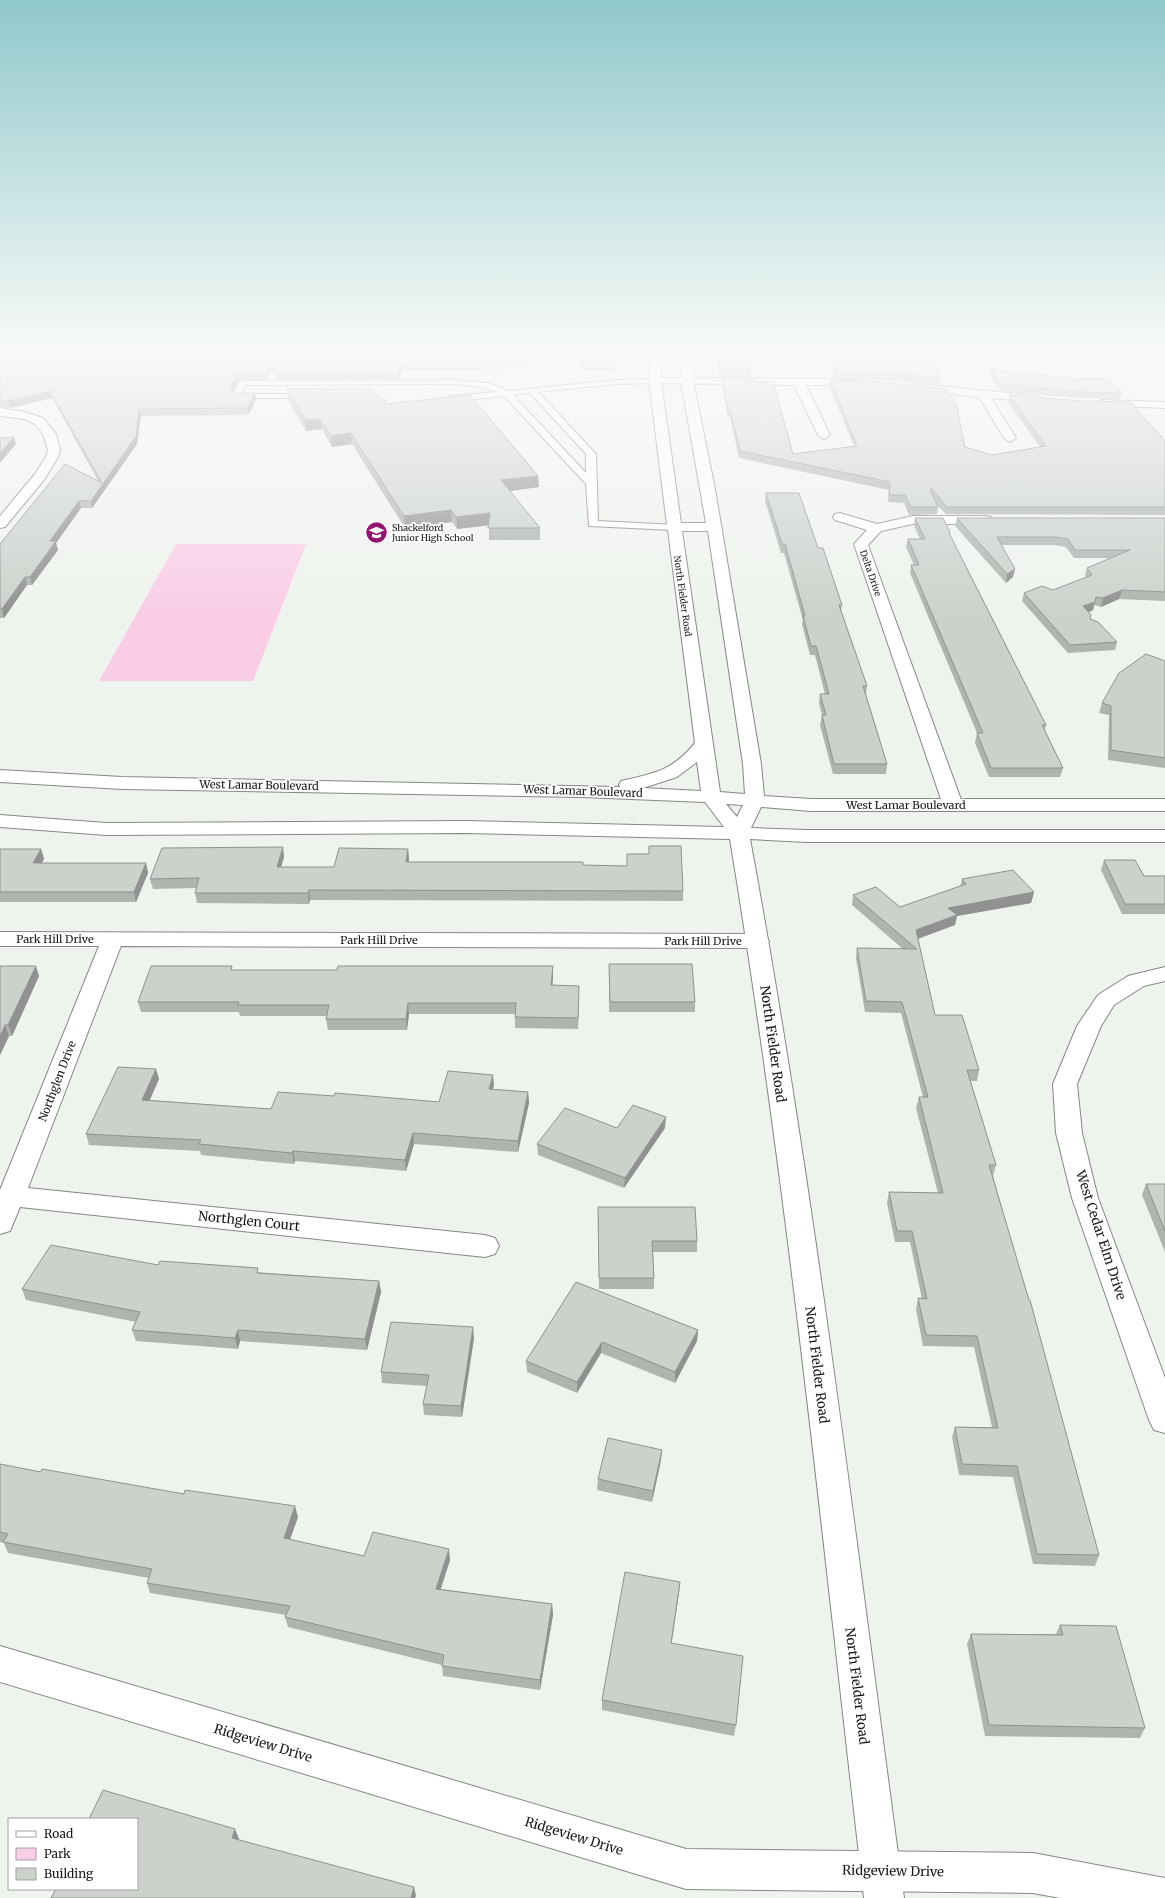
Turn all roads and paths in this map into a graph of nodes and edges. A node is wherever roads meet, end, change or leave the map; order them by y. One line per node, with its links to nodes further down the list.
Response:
1 (51, 438): 9 (main road)
2 (549, 438): 6 (lane)
3 (576, 438): 6 (lane)
4 (661, 438): 10 (main road, North Fielder Road)
5 (697, 438): 11 (main road)
6 (592, 483): 10 (lane)
7 (840, 517): 12 (main road)
8 (1000, 520): 12 (main road)
9 (0, 524)
10 (673, 527): 11 (main road); 13 (main road, North Fielder Road)
11 (714, 528): 17 (main road)
12 (876, 528): 18 (main road, Delta Drive)
13 (703, 744): 15 (main road); 16 (main road, North Fielder Road)
14 (0, 776): 15 (main road, West Lamar Boulevard)
15 (581, 791): 16 (main road, West Lamar Boulevard)
16 (711, 797): 17 (main road, West Lamar Boulevard); 21 (main road, North Fielder Road)
17 (756, 800): 18 (main road, West Lamar Boulevard); 21 (main road)
18 (953, 805): 19 (main road, West Lamar Boulevard)
19 (1165, 805)
20 (0, 821): 21 (main road)
21 (739, 833): 22 (main road); 25 (main road, North Fielder Road)
22 (1165, 836)
23 (0, 939): 24 (main road, Park Hill Drive)
24 (113, 939): 25 (main road, Park Hill Drive); 27 (main road, Northglen Drive)
25 (758, 941): 32 (main road, North Fielder Road)
26 (1165, 974): 30 (main road, West Cedar Elm Drive)
27 (12, 1196): 28 (main road, Northglen Drive); 29 (main road, Northglen Court)
28 (0, 1224)
29 (485, 1246)
30 (1165, 1420)
31 (0, 1664): 32 (main road, Ridgeview Drive)
32 (882, 1885): 33 (main road, Ridgeview Drive)
33 (1165, 1898)

